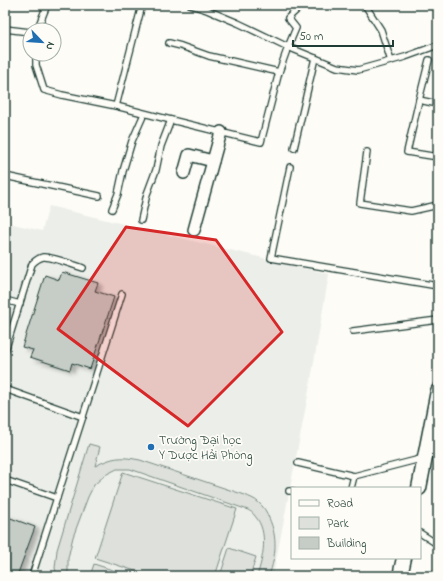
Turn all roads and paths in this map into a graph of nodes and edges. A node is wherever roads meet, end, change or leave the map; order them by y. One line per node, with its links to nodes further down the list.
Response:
1 (47, 5): 6 (lane)
2 (142, 5): 19 (lane)
3 (191, 5): 11 (lane)
4 (302, 5): 11 (lane)
5 (365, 5): 14 (lane)
6 (40, 22)
7 (5, 29): 8 (lane)
8 (22, 31)
9 (170, 43): 16 (lane)
10 (438, 45): 14 (lane)
11 (288, 47): 12 (lane); 16 (lane)
12 (315, 58): 14 (lane); 23 (lane)
13 (429, 60): 17 (lane)
14 (391, 61)
15 (36, 62): 19 (lane)
16 (279, 72): 22 (lane)
17 (419, 100): 18 (lane); 25 (lane)
18 (438, 104)
19 (116, 106): 20 (lane)
20 (144, 114): 21 (lane); 32 (lane)
21 (171, 120): 22 (lane); 33 (lane)
22 (221, 132): 26 (street)
23 (294, 148)
24 (367, 152): 31 (lane)
25 (438, 157)
26 (214, 161): 28 (street); 34 (street)
27 (290, 167): 36 (lane)
28 (184, 173)
29 (5, 176): 30 (lane)
30 (99, 196)
31 (438, 205)
32 (112, 209)
33 (141, 220)
34 (194, 230)
35 (83, 268): 39 (lane)
36 (438, 286)
37 (122, 294): 45 (lane)
38 (5, 300): 39 (lane)
39 (20, 304): 42 (lane)
40 (438, 320): 41 (lane)
41 (353, 331)
42 (5, 351)
43 (5, 389): 45 (lane)
44 (438, 391): 46 (street)
45 (83, 417): 52 (lane)
46 (425, 458): 48 (lane); 51 (street)
47 (298, 463): 48 (lane)
48 (354, 476): 50 (lane)
49 (5, 480): 52 (lane)
50 (351, 487)
51 (418, 487)
52 (57, 498): 56 (lane)
53 (421, 534): 54 (lane)
54 (438, 543)
55 (404, 559): 57 (street)
56 (32, 576)
57 (400, 576)

